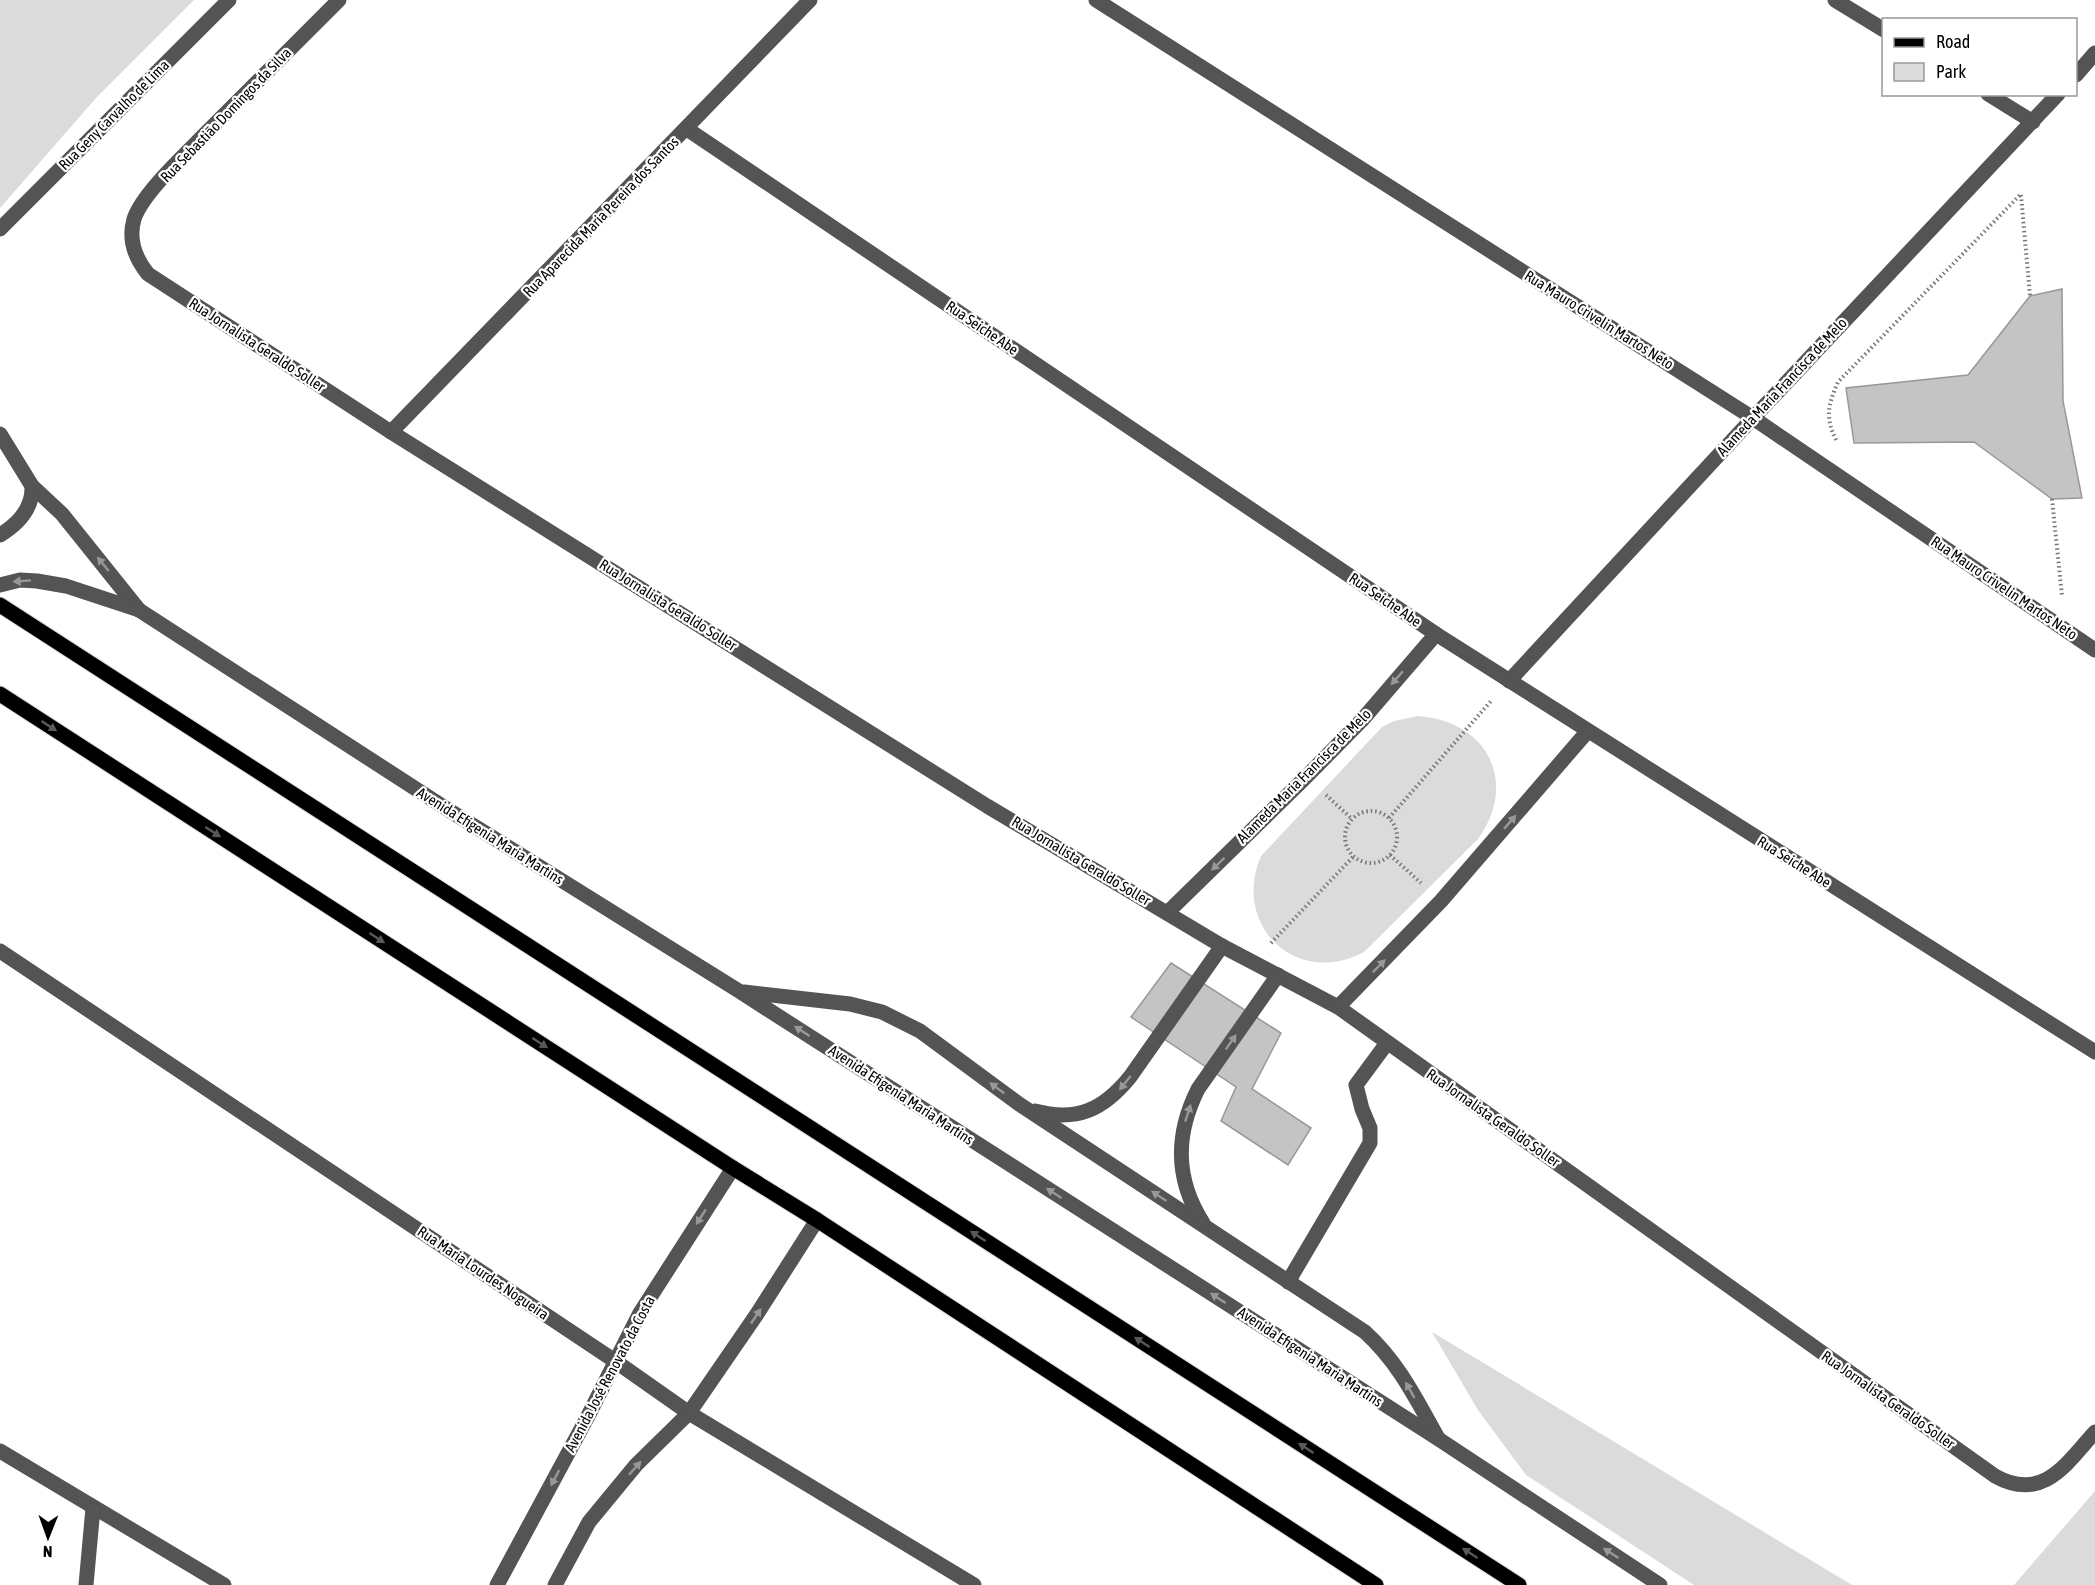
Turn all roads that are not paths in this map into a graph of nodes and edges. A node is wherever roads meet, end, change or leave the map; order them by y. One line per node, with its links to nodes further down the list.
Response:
1 (229, 0): 13 (street, Rua Geny Carvalho de Lima)
2 (339, 0): 14 (street, Rua Sebastião Domingos da Silva)
3 (810, 0): 12 (street, Rua Aparecida Maria Pereira dos Santos)
4 (1096, 0): 15 (street, Rua Mauro Crivelin Martos Neto)
5 (1834, 0): 6 (street)
6 (1882, 29)
7 (2095, 53): 8 (street)
8 (2077, 74)
9 (1991, 96): 11 (street)
10 (2056, 96): 11 (street, Alameda Maria Francisca de Melo)
11 (2033, 122): 15 (street, Alameda Maria Francisca de Melo)
12 (687, 129): 16 (street, Rua Aparecida Maria Pereira dos Santos); 23 (street, Rua Seiche Abe)
13 (0, 229)
14 (132, 242): 16 (street, Rua Jornalista Geraldo Soller)
15 (1753, 418): 24 (street, Rua Mauro Crivelin Martos Neto); 25 (street, Alameda Maria Francisca de Melo)
16 (391, 432): 28 (street, Rua Jornalista Geraldo Soller)
17 (0, 434): 18 (street)
18 (32, 486): 19 (street); 22 (street, one-way to 18)
19 (0, 535)
20 (0, 585): 22 (street, one-way to 20)
21 (0, 605): 53 (main road, one-way to 21)
22 (139, 610): 32 (street, Avenida Efigenia Maria Martins)
23 (1436, 634): 25 (street, Rua Seiche Abe); 28 (street, Alameda Maria Francisca de Melo, one-way to 28)
24 (2095, 650)
25 (1509, 681): 27 (street, Rua Seiche Abe)
26 (0, 694): 37 (main road, one-way to 37)
27 (1587, 732): 33 (street, one-way to 27); 35 (street, Rua Seiche Abe)
28 (1167, 913): 29 (street, Rua Jornalista Geraldo Soller)
29 (1222, 946): 31 (street, Rua Jornalista Geraldo Soller); 36 (street, one-way to 36)
30 (0, 951): 41 (street, Rua Maria Lourdes Nogueira)
31 (1278, 975): 33 (street, Rua Jornalista Geraldo Soller); 39 (street, one-way to 31)
32 (739, 991): 36 (street, one-way to 32); 44 (street, Avenida Efigenia Maria Martins, one-way to 32)
33 (1338, 1008): 34 (street, Rua Jornalista Geraldo Soller)
34 (1387, 1043): 40 (street); 43 (street, Rua Jornalista Geraldo Soller)
35 (2095, 1052)
36 (1018, 1104): 39 (street, one-way to 36)
37 (733, 1168): 38 (main road); 41 (street, Avenida José Renovato da Costa, one-way to 41)
38 (817, 1220): 42 (street, one-way to 38); 52 (main road)
39 (1207, 1228): 40 (street)
40 (1288, 1282): 44 (street, one-way to 40)
41 (615, 1361): 42 (street, Rua Maria Lourdes Nogueira); 49 (street, Avenida José Renovato da Costa, one-way to 49)
42 (689, 1413): 50 (street, one-way to 42); 51 (street, Rua Maria Lourdes Nogueira)
43 (2095, 1432)
44 (1440, 1440): 54 (street, Avenida Efigenia Maria Martins, one-way to 44)
45 (0, 1452): 46 (street)
46 (93, 1508): 47 (street); 48 (street)
47 (86, 1585)
48 (224, 1585)
49 (497, 1585)
50 (555, 1585)
51 (974, 1585)
52 (1376, 1585)
53 (1519, 1585)
54 (1660, 1585)

